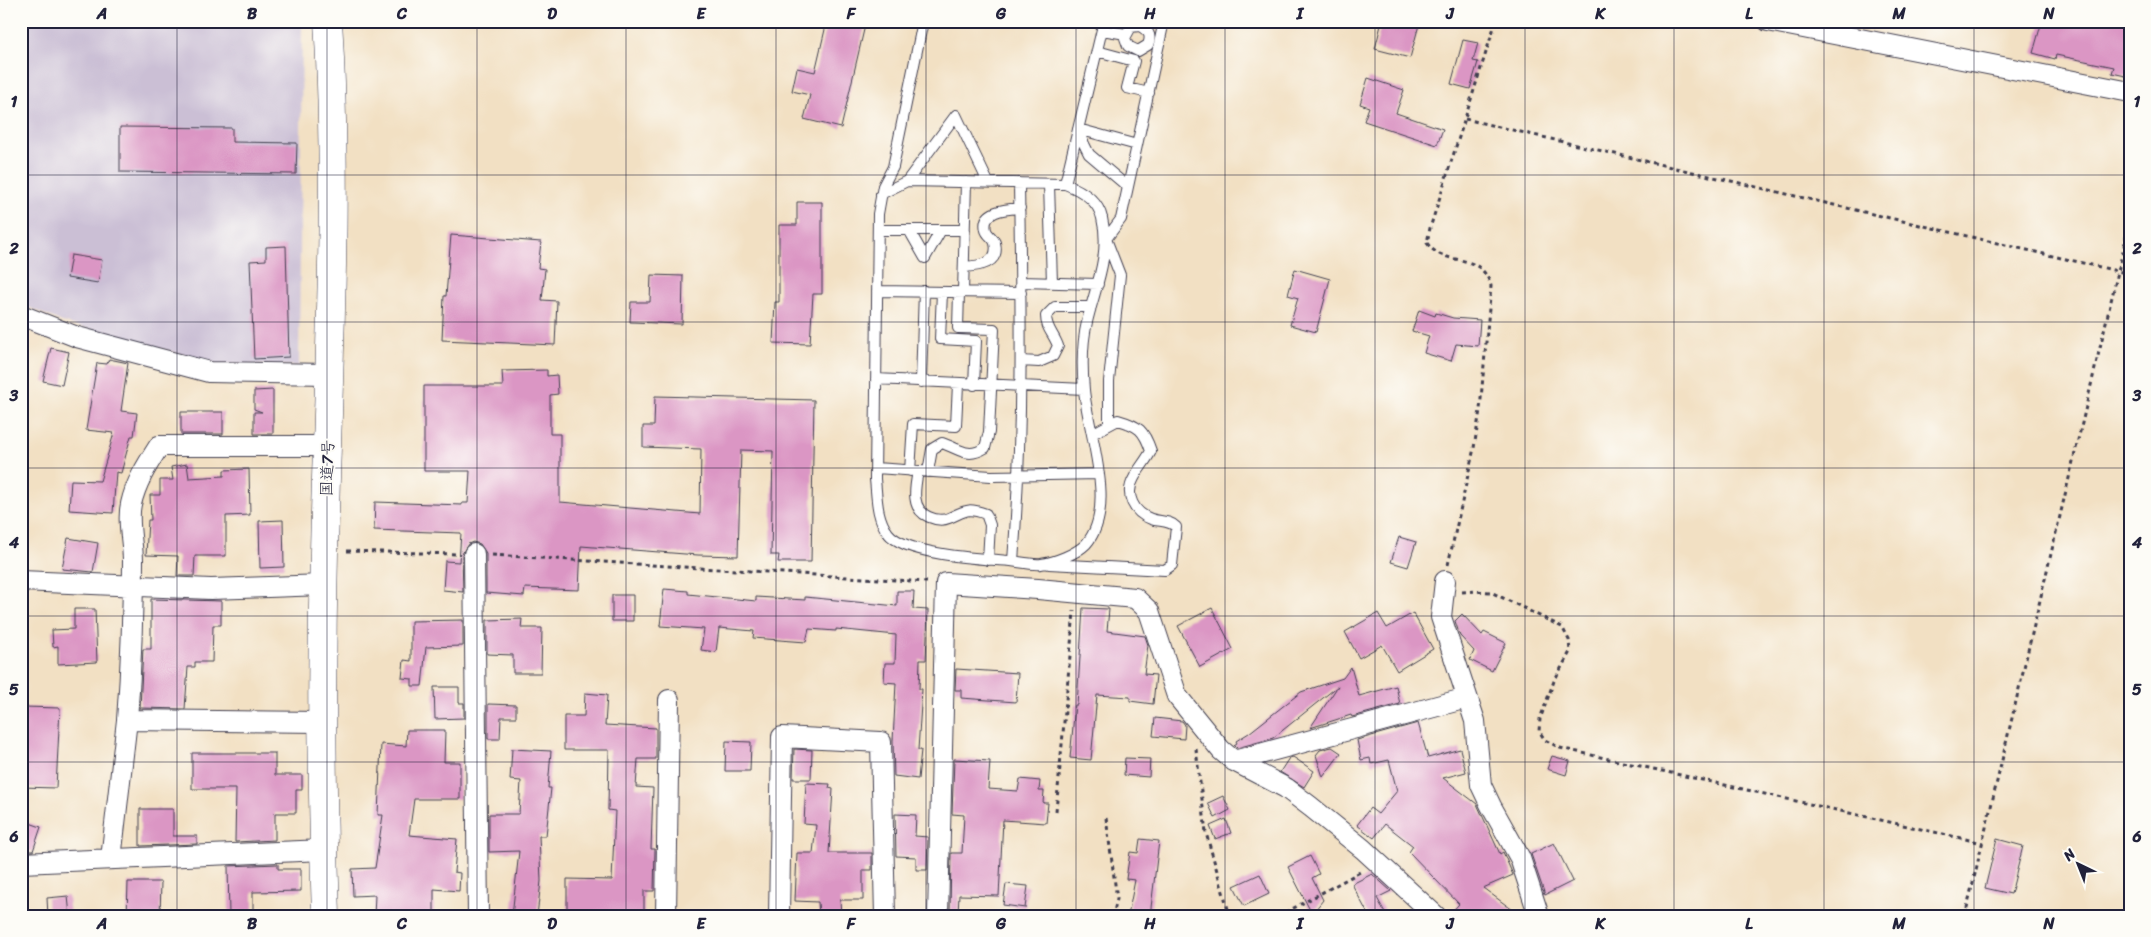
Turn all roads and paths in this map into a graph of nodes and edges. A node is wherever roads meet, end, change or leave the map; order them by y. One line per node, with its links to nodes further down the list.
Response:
1 (328, 21): 45 (highway, 国道7号)
2 (923, 21): 23 (lane)
3 (1152, 21): 7 (lane)
4 (1164, 21): 12 (lane)
5 (1496, 21): 13 (path)
6 (1768, 21): 11 (street)
7 (1138, 24): 9 (lane); 9 (lane)
8 (1103, 26): 9 (lane); 10 (lane)
9 (1126, 34)
10 (1097, 51): 12 (lane); 14 (lane)
11 (2130, 92)
12 (1149, 93): 15 (lane)
13 (1465, 119): 32 (path); 66 (path)
14 (1078, 130): 15 (lane); 21 (lane); 22 (lane)
15 (1137, 145): 22 (lane)
16 (908, 181): 17 (lane); 18 (lane); 23 (lane)
17 (966, 182): 18 (lane); 29 (lane)
18 (988, 182): 19 (lane)
19 (1019, 183): 20 (lane); 24 (lane)
20 (1049, 184): 21 (lane); 35 (lane)
21 (1065, 184): 30 (lane)
22 (1128, 187): 30 (lane)
23 (881, 194): 26 (lane)
24 (1020, 208): 31 (lane); 34 (lane)
25 (2130, 221): 32 (path)
26 (878, 230): 27 (lane); 37 (lane)
27 (909, 230): 28 (lane); 28 (lane)
28 (941, 230): 29 (lane)
29 (965, 230): 31 (lane)
30 (1106, 239): 36 (lane); 53 (lane)
31 (964, 267): 40 (lane)
32 (2118, 272): 33 (path); 79 (path)
33 (2130, 274)
34 (1021, 282): 35 (lane); 41 (lane)
35 (1052, 283): 36 (lane)
36 (1098, 284): 42 (lane)
37 (877, 291): 38 (lane); 46 (lane)
38 (924, 291): 39 (lane); 47 (lane)
39 (942, 292): 40 (lane); 49 (lane)
40 (961, 292): 41 (lane); 50 (lane)
41 (1021, 293): 44 (lane)
42 (1091, 306): 44 (lane); 52 (lane)
43 (21, 316): 45 (street)
44 (1021, 360): 51 (lane)
45 (330, 374): 55 (highway, 国道7号)
46 (876, 379): 47 (lane); 56 (lane)
47 (921, 382): 48 (lane)
48 (958, 384): 49 (lane); 57 (lane)
49 (974, 385): 50 (lane)
50 (992, 386): 51 (lane); 57 (lane)
51 (1021, 387): 52 (lane); 59 (lane)
52 (1084, 389): 54 (lane)
53 (1109, 423): 54 (lane); 64 (lane)
54 (1092, 434): 58 (lane)
55 (328, 446): 60 (highway, 国道7号); 68 (street)
56 (876, 468): 57 (lane); 62 (lane)
57 (919, 471): 59 (lane); 62 (lane)
58 (1099, 474): 59 (lane); 64 (lane)
59 (1020, 476): 63 (lane)
60 (324, 550): 61 (path); 69 (highway, 国道7号)
61 (474, 554): 67 (path); 85 (street)
62 (988, 560): 63 (lane)
63 (1013, 562): 64 (lane)
64 (1040, 564)
65 (21, 581): 68 (street)
66 (1445, 581): 71 (street); 79 (path)
67 (946, 583): 70 (street); 89 (street)
68 (131, 584): 69 (street); 73 (street)
69 (323, 585): 74 (highway, 国道7号)
70 (1076, 593): 75 (street); 77 (path)
71 (1467, 698): 76 (street); 94 (street)
72 (669, 700): 86 (street)
73 (127, 720): 74 (street); 81 (street)
74 (322, 722): 80 (highway, 国道7号)
75 (1198, 723): 76 (street); 91 (path)
76 (1234, 761): 82 (street)
77 (1056, 811)
78 (1106, 818): 90 (path)
79 (1982, 843): 95 (path)
80 (324, 850): 81 (street); 84 (highway, 国道7号)
81 (111, 859): 83 (street)
82 (1378, 862): 92 (path); 93 (street)
83 (21, 863)
84 (326, 916)
85 (478, 916)
86 (666, 916)
87 (779, 916): 88 (street)
88 (885, 916)
89 (938, 916)
90 (1113, 916)
91 (1230, 916)
92 (1279, 916)
93 (1436, 916)
94 (1539, 916)
95 (1965, 916)

